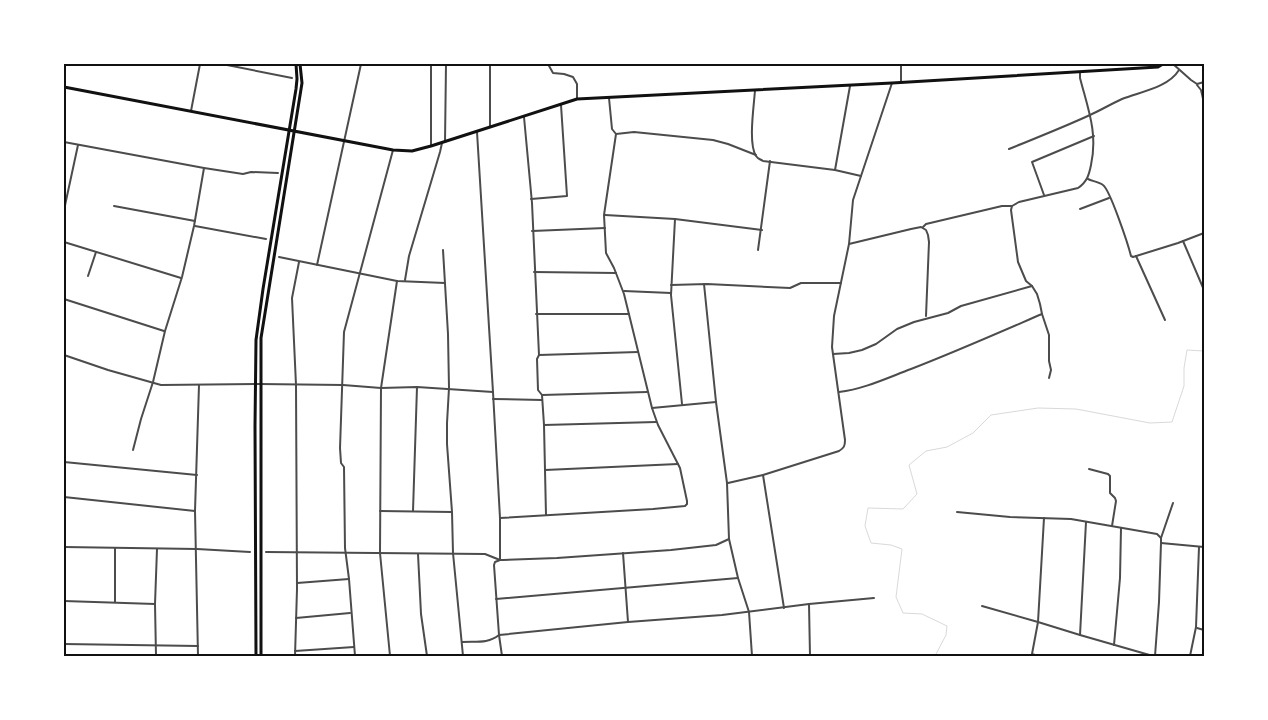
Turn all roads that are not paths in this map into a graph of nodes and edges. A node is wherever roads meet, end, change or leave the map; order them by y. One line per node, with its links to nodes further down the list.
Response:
1 (200, 64): 27 (street)
2 (222, 64): 15 (street)
3 (296, 64): 31 (main road)
4 (300, 64): 32 (main road)
5 (362, 64): 36 (street)
6 (431, 64): 40 (street)
7 (446, 64): 38 (street)
8 (490, 64): 30 (street)
9 (548, 64): 24 (street)
10 (901, 64): 16 (street)
11 (1163, 64): 14 (main road)
12 (1173, 64): 13 (street)
13 (1179, 70): 19 (street); 28 (street)
14 (1080, 72): 16 (main road); 28 (street)
15 (292, 78)
16 (901, 82): 18 (main road)
17 (1204, 82): 19 (street)
18 (892, 83): 20 (main road); 48 (street)
19 (1197, 84): 25 (street)
20 (851, 85): 22 (main road); 46 (street)
21 (64, 87): 27 (main road)
22 (755, 90): 23 (main road); 43 (street)
23 (609, 98): 24 (main road); 34 (street)
24 (577, 99): 26 (main road)
25 (1204, 103)
26 (561, 104): 29 (main road); 52 (street)
27 (191, 111): 31 (main road)
28 (1090, 115): 35 (street); 41 (street)
29 (524, 117): 30 (main road); 52 (street)
30 (490, 127): 33 (main road)
31 (290, 130): 32 (main road); 106 (main road)
32 (294, 131): 36 (main road); 106 (main road)
33 (477, 132): 38 (main road); 113 (street)
34 (616, 134): 43 (street); 57 (street)
35 (1094, 136): 49 (street); 50 (street)
36 (344, 140): 42 (main road); 76 (street)
37 (64, 142): 39 (street)
38 (443, 143): 40 (main road); 82 (street)
39 (78, 145): 45 (street); 56 (street)
40 (431, 146): 42 (main road)
41 (1009, 149)
42 (393, 150): 79 (street)
43 (756, 155): 44 (street)
44 (770, 161): 46 (street); 63 (street)
45 (204, 168): 47 (street); 59 (street)
46 (835, 170): 48 (street)
47 (278, 173)
48 (861, 176): 69 (street)
49 (1088, 179): 50 (street); 51 (street)
50 (1044, 196): 54 (street)
51 (1109, 198): 55 (street); 73 (street)
52 (531, 199): 64 (street)
53 (114, 206): 59 (street)
54 (1012, 206): 61 (street); 88 (street)
55 (1080, 209)
56 (64, 210)
57 (604, 215): 58 (street); 62 (street)
58 (675, 219): 63 (street); 87 (street)
59 (195, 221): 60 (street)
60 (194, 226): 66 (street); 81 (street)
61 (924, 227): 69 (street); 97 (street)
62 (605, 228): 64 (street); 78 (street)
63 (762, 230): 71 (street)
64 (532, 231): 77 (street)
65 (1204, 233): 67 (street)
66 (266, 239)
67 (1183, 241): 73 (street); 89 (street)
68 (64, 242): 72 (street)
69 (849, 244): 85 (street)
70 (442, 250): 84 (street)
71 (758, 250)
72 (96, 252): 80 (street); 81 (street)
73 (1136, 256): 98 (street)
74 (280, 257): 75 (street)
75 (299, 262): 76 (street); 108 (street)
76 (317, 265): 79 (street)
77 (534, 272): 78 (street); 94 (street)
78 (616, 273): 90 (street)
79 (359, 274): 83 (street); 109 (street)
80 (88, 276)
81 (181, 278): 99 (street)
82 (405, 280): 83 (street); 84 (street)
83 (397, 281): 111 (street)
84 (445, 283): 112 (street)
85 (841, 283): 86 (street); 103 (street)
86 (704, 284): 87 (street); 119 (street)
87 (672, 285): 91 (street)
88 (1032, 286): 96 (street); 103 (street)
89 (1204, 290)
90 (622, 291): 91 (street); 95 (street)
91 (671, 293): 120 (street)
92 (64, 299): 93 (street); 99 (street)
93 (64, 304)
94 (536, 314): 95 (street); 102 (street)
95 (629, 314): 100 (street)
96 (1042, 314): 104 (street); 115 (street)
97 (926, 316)
98 (1165, 320)
99 (165, 331): 105 (street)
100 (638, 352): 102 (street); 114 (street)
101 (64, 354): 105 (street)
102 (538, 354): 116 (street)
103 (833, 354): 115 (street)
104 (1049, 378)
105 (154, 382): 107 (street); 124 (street)
106 (259, 384): 107 (street); 108 (street); 193 (main road); 194 (main road)
107 (199, 385): 129 (street)
108 (296, 385): 109 (street); 156 (street)
109 (343, 385): 111 (street); 157 (street)
110 (417, 387): 111 (street); 112 (street); 136 (street)
111 (381, 388): 135 (street)
112 (449, 388): 113 (street); 137 (street)
113 (493, 392): 117 (street)
114 (648, 392): 116 (street); 121 (street)
115 (838, 393): 130 (street)
116 (542, 396): 118 (street)
117 (493, 400): 118 (street); 140 (street)
118 (542, 400): 123 (street)
119 (716, 402): 120 (street); 131 (street)
120 (682, 404): 121 (street)
121 (652, 408): 122 (street)
122 (657, 422): 123 (street); 126 (street)
123 (544, 425): 128 (street)
124 (134, 450)
125 (64, 462): 129 (street)
126 (678, 464): 128 (street); 139 (street)
127 (1089, 469): 143 (street)
128 (546, 470): 139 (street)
129 (197, 475): 134 (street)
130 (763, 475): 131 (street); 174 (street)
131 (727, 483): 146 (street)
132 (64, 497): 134 (street)
133 (1173, 502): 145 (street)
134 (195, 511): 153 (street)
135 (380, 511): 136 (street); 158 (street)
136 (412, 511): 137 (street)
137 (452, 512): 160 (street)
138 (957, 512): 141 (street)
139 (546, 515): 140 (street)
140 (500, 518): 162 (street)
141 (1044, 518): 142 (street); 179 (street)
142 (1086, 522): 143 (street); 183 (street)
143 (1112, 526): 144 (street)
144 (1121, 527): 145 (street); 186 (street)
145 (1161, 538): 147 (street)
146 (729, 539): 161 (street); 163 (street)
147 (1161, 543): 150 (street); 204 (street)
148 (1204, 546): 150 (street)
149 (64, 547): 151 (street)
150 (1199, 547): 180 (street)
151 (115, 548): 152 (street); 170 (street)
152 (157, 549): 153 (street); 171 (street)
153 (197, 549): 154 (street); 188 (street)
154 (250, 552)
155 (266, 552): 156 (street)
156 (297, 552): 157 (street); 165 (street)
157 (346, 552): 158 (street); 164 (street)
158 (380, 553): 159 (street); 197 (street)
159 (418, 553): 160 (street); 198 (street)
160 (453, 553): 162 (street); 184 (street)
161 (624, 553): 162 (street); 166 (street)
162 (500, 560): 168 (street)
163 (738, 578): 166 (street); 175 (street)
164 (349, 579): 165 (street); 176 (street)
165 (297, 583): 177 (street)
166 (626, 588): 168 (street); 178 (street)
167 (874, 598): 172 (street)
168 (496, 600): 182 (street)
169 (64, 601): 170 (street)
170 (115, 602): 171 (street)
171 (155, 604): 187 (street)
172 (809, 604): 174 (street); 202 (street)
173 (982, 606): 179 (street)
174 (784, 608): 175 (street)
175 (749, 612): 178 (street); 201 (street)
176 (352, 613): 177 (street); 189 (street)
177 (296, 618): 190 (street)
178 (628, 622): 182 (street)
179 (1038, 622): 183 (street); 203 (street)
180 (1196, 627): 181 (street); 205 (street)
181 (1204, 630)
182 (499, 635): 184 (street); 200 (street)
183 (1080, 635): 186 (street)
184 (462, 642): 199 (street)
185 (64, 644): 187 (street)
186 (1114, 645): 204 (street)
187 (156, 646): 188 (street); 191 (street)
188 (198, 646): 192 (street)
189 (354, 647): 190 (street); 196 (street)
190 (295, 651): 195 (street)
191 (156, 656)
192 (198, 656)
193 (256, 656)
194 (261, 656)
195 (295, 656)
196 (355, 656)
197 (390, 656)
198 (427, 656)
199 (463, 656)
200 (502, 656)
201 (752, 656)
202 (810, 656)
203 (1038, 656)
204 (1154, 656)
205 (1190, 656)

